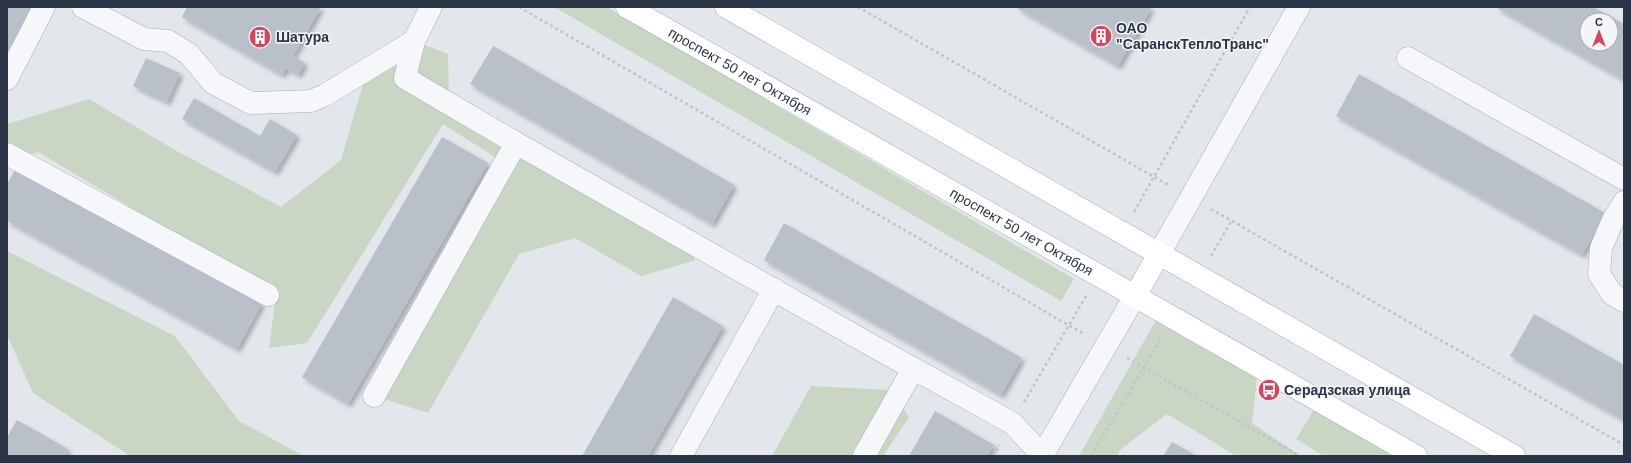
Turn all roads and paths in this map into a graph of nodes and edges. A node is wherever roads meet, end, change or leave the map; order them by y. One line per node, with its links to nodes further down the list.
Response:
1 (44, 7): 12 (street)
2 (83, 7): 10 (street)
3 (431, 7): 10 (street)
4 (518, 7): 26 (path)
5 (627, 7): 21 (main road, проспект 50 лет Октября)
6 (726, 7): 19 (main road)
7 (858, 7): 15 (path)
8 (1250, 7): 15 (path)
9 (1299, 7): 17 (street)
10 (414, 41): 13 (street)
11 (1408, 58): 16 (street)
12 (7, 79)
13 (516, 143): 22 (street); 30 (street)
14 (7, 154): 23 (street)
15 (1155, 177): 17 (path); 19 (path)
16 (1624, 179)
17 (1192, 198): 20 (street); 32 (path)
18 (1624, 202): 25 (street)
19 (1122, 233): 20 (main road)
20 (1159, 254): 24 (main road); 40 (main road)
21 (1098, 275): 24 (main road, проспект 50 лет Октября); 26 (path)
22 (774, 289): 29 (street); 33 (street)
23 (268, 295)
24 (1135, 296): 27 (street); 39 (main road, проспект 50 лет Октября)
25 (1624, 301)
26 (1068, 325): 27 (path); 31 (path)
27 (1105, 346): 28 (path); 36 (street)
28 (1144, 367): 37 (path); 38 (path)
29 (913, 369): 31 (street); 34 (street)
30 (374, 396)
31 (1012, 423): 35 (path); 36 (street)
32 (1624, 445)
33 (681, 456)
34 (864, 456)
35 (993, 456)
36 (1042, 456)
37 (1092, 456)
38 (1300, 456)
39 (1416, 456)
40 (1514, 456)

